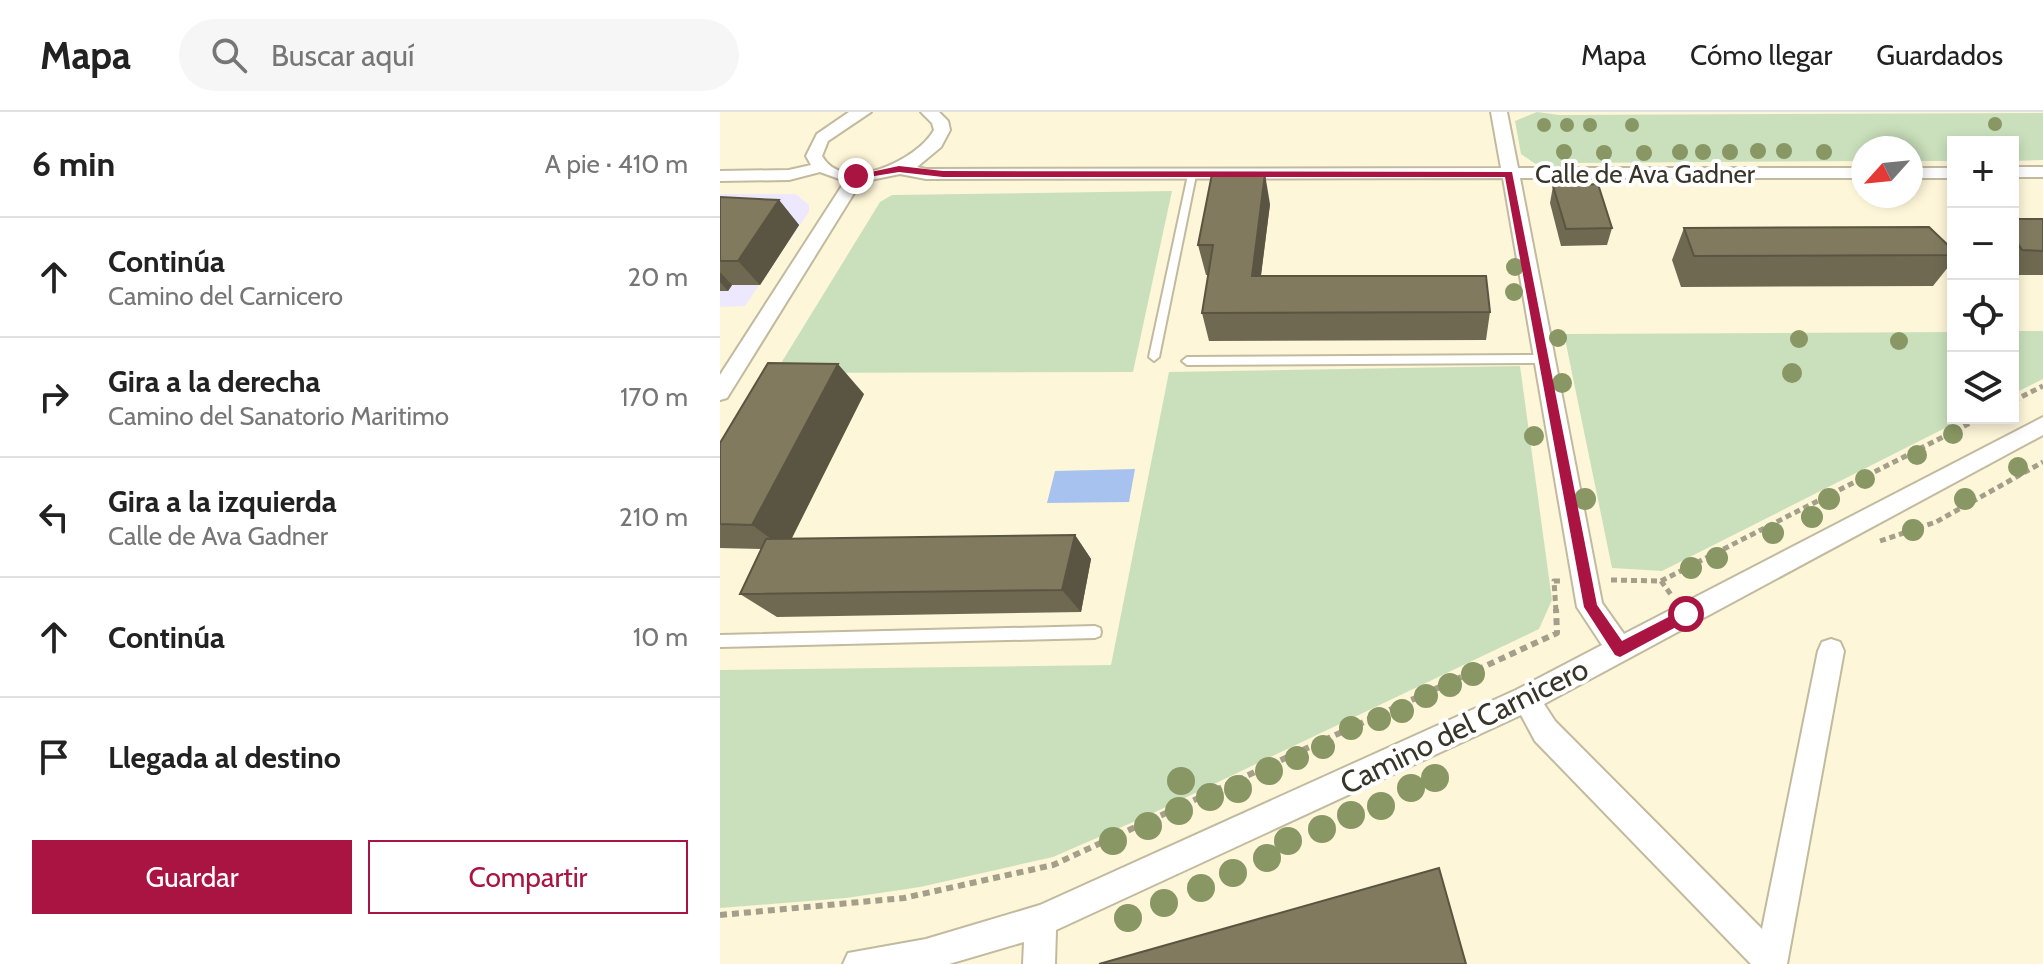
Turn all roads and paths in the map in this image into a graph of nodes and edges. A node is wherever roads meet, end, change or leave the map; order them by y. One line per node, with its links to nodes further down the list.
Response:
1 (863, 112): 4 (street)
2 (934, 112): 5 (street)
3 (1499, 112): 11 (street)
4 (822, 167): 13 (street); 14 (street)
5 (899, 169): 12 (street, Calle de Ava Gadner); 14 (street)
6 (2019, 172): 7 (street)
7 (2043, 172)
8 (1851, 173): 11 (street, Calle de Ava Gadner)
9 (1923, 173): 10 (street)
10 (1947, 173)
11 (1509, 174): 12 (street, Calle de Ava Gadner); 16 (street)
12 (1192, 175): 15 (lane)
13 (720, 176)
14 (856, 176): 19 (street)
15 (1154, 357)
16 (1544, 359): 17 (lane); 23 (street)
17 (1187, 361)
18 (2043, 386): 20 (path)
19 (720, 392)
20 (2019, 398)
21 (1968, 424): 23 (path)
22 (2043, 425): 26 (street, Camino del Carnicero)
23 (1586, 581): 26 (street); 29 (path)
24 (1095, 632): 25 (lane)
25 (720, 641)
26 (1620, 650): 28 (street, Camino del Carnicero)
27 (1831, 651): 31 (street)
28 (1526, 699): 30 (street, Camino del Carnicero); 31 (street)
29 (720, 915)
30 (1040, 921): 32 (street, Camino del Carnicero); 33 (street)
31 (1771, 962)
32 (859, 964)
33 (1039, 964)

